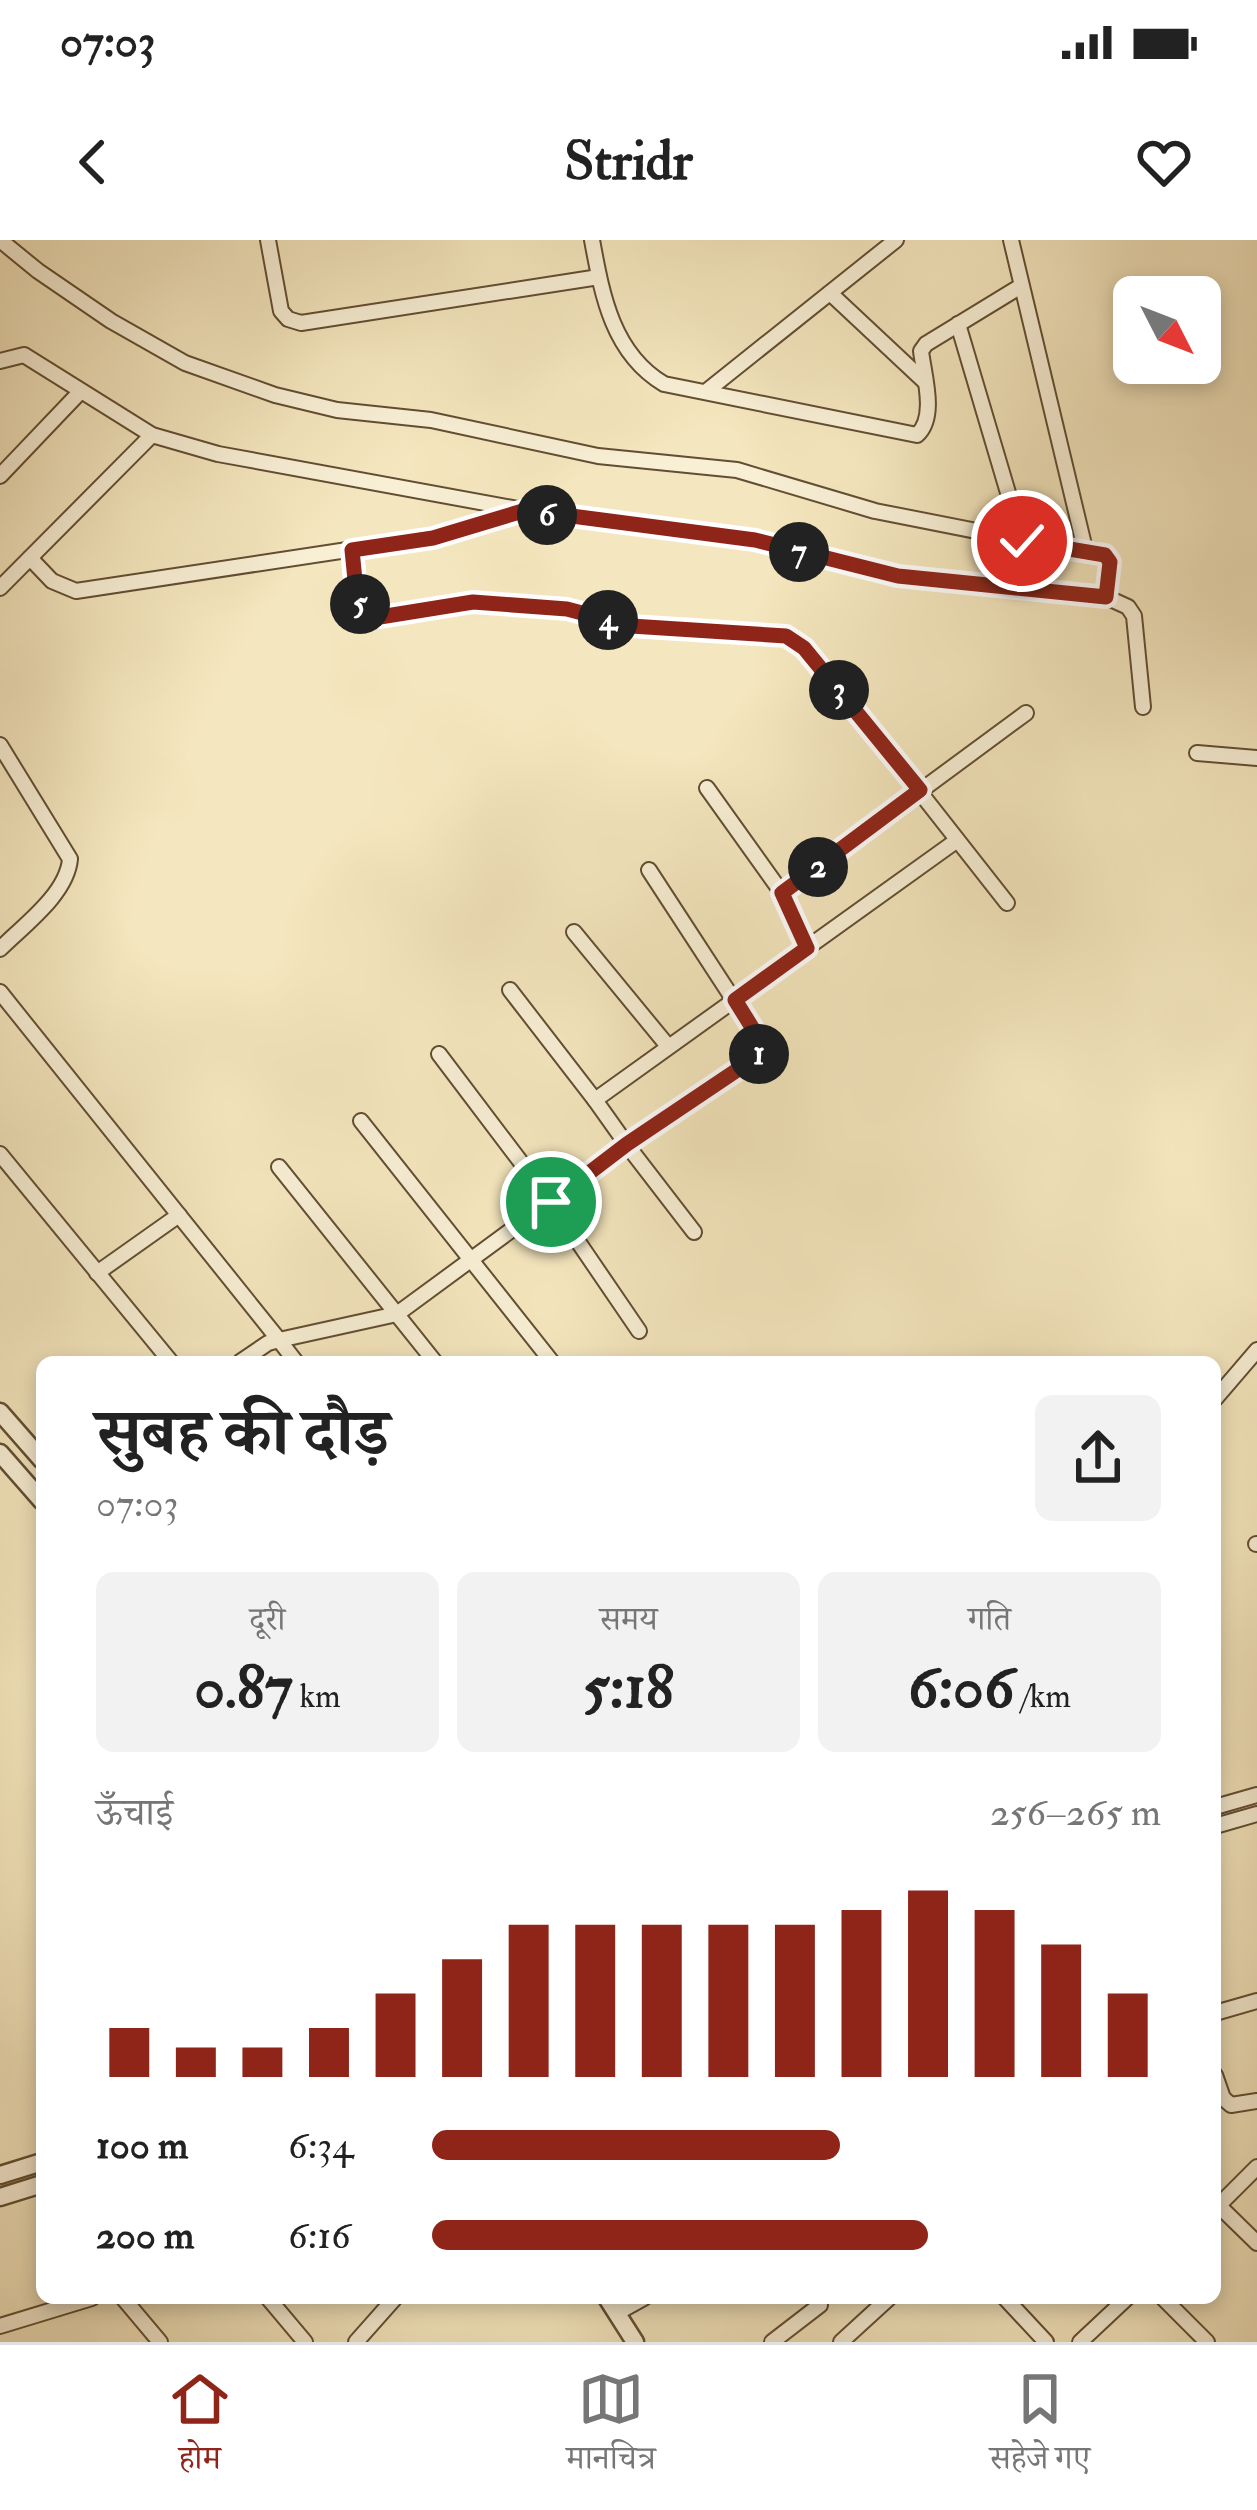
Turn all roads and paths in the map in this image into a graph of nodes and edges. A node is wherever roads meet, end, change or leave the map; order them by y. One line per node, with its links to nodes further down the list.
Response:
1 (0, 240): 17 (street)
2 (268, 240): 6 (street)
3 (592, 240): 6 (street)
4 (896, 240): 8 (street)
5 (1011, 240): 7 (street)
6 (599, 278): 12 (street)
7 (1021, 286): 9 (street); 18 (street)
8 (830, 293): 11 (street); 12 (street)
9 (958, 324): 11 (street); 17 (street)
10 (0, 361): 13 (street)
11 (924, 381): 12 (street)
12 (708, 390)
13 (82, 391): 14 (street); 15 (street)
14 (152, 435): 16 (street); 20 (street)
15 (0, 476)
16 (526, 510): 19 (street); 22 (street)
17 (1022, 541): 18 (street)
18 (1084, 549): 22 (street)
19 (352, 550): 20 (street); 29 (street)
20 (30, 558): 21 (street)
21 (0, 588)
22 (1106, 597): 23 (street)
23 (1143, 707)
24 (1026, 713): 29 (street)
25 (0, 745): 36 (street)
26 (1197, 753): 27 (street)
27 (1257, 758)
28 (707, 788): 32 (street)
29 (920, 790): 30 (street); 32 (street)
30 (956, 841): 33 (street); 35 (street)
31 (649, 870): 39 (street)
32 (782, 893): 35 (street)
33 (1007, 902)
34 (574, 932): 40 (street)
35 (807, 948): 39 (street)
36 (0, 949)
37 (510, 990): 42 (street)
38 (0, 992): 48 (street)
39 (735, 1000): 40 (street); 44 (street)
40 (667, 1045): 42 (street)
41 (439, 1054): 47 (street)
42 (595, 1100): 44 (street)
43 (361, 1121): 50 (street)
44 (627, 1144): 47 (street); 49 (street)
45 (0, 1154): 51 (street)
46 (280, 1167): 52 (street)
47 (551, 1202): 50 (street); 53 (street)
48 (179, 1215): 51 (street); 54 (street)
49 (694, 1232)
50 (472, 1261): 52 (street); 60 (street)
51 (97, 1273): 56 (street)
52 (397, 1314): 54 (street); 59 (street)
53 (639, 1331)
54 (279, 1340): 57 (street); 58 (street)
55 (1257, 1350): 61 (street)
56 (165, 1356)
57 (249, 1356)
58 (291, 1356)
59 (430, 1356)
60 (547, 1356)
61 (1221, 1392)
62 (0, 1412): 64 (street)
63 (0, 1453): 65 (street)
64 (36, 1453)
65 (36, 1494)
66 (1257, 1795): 67 (street)
67 (1221, 1805)
68 (1257, 1814): 69 (street)
69 (1221, 1824)
70 (1257, 2001): 71 (street)
71 (1221, 2011)
72 (1221, 2092): 73 (street)
73 (1257, 2102)
74 (36, 2164): 76 (street)
75 (1257, 2167): 79 (street)
76 (0, 2175)
77 (36, 2191): 78 (street)
78 (0, 2197)
79 (1221, 2200)
80 (1221, 2210): 81 (street)
81 (1257, 2243)
82 (72, 2304): 92 (street)
83 (128, 2304): 93 (street)
84 (273, 2304): 94 (street)
85 (389, 2304): 95 (street)
86 (882, 2304): 98 (street)
87 (1011, 2304): 99 (street)
88 (1121, 2304): 100 (street)
89 (1169, 2304): 101 (street)
90 (612, 2306): 96 (street)
91 (820, 2306): 97 (street)
92 (0, 2326)
93 (160, 2342)
94 (305, 2342)
95 (356, 2342)
96 (635, 2342)
97 (772, 2342)
98 (841, 2342)
99 (1046, 2342)
100 (1080, 2342)
101 (1207, 2342)

